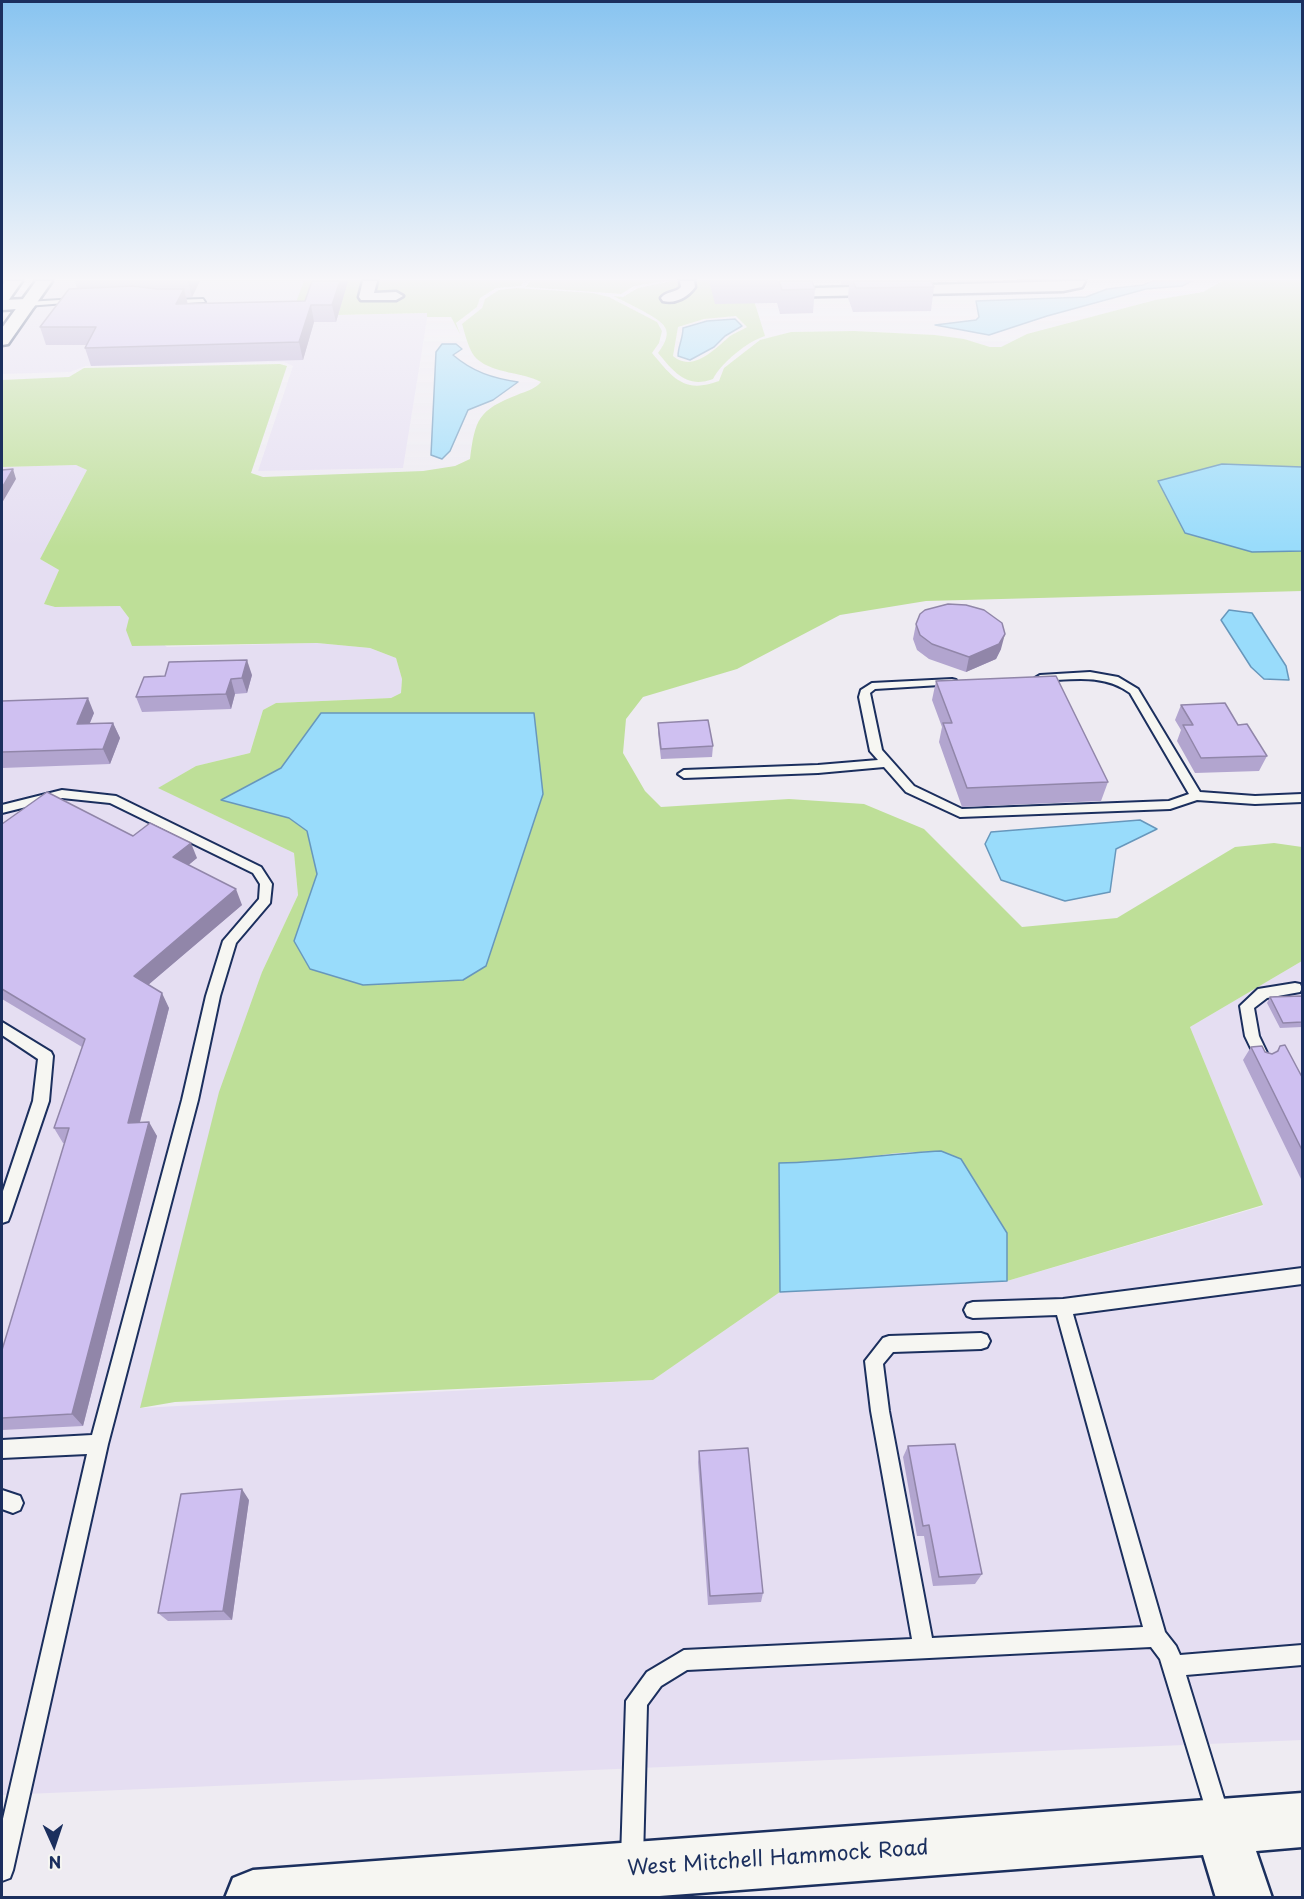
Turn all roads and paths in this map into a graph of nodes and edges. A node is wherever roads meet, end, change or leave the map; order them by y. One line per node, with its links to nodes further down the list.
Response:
1 (1025, 679): 5 (lane)
2 (966, 682): 3 (lane)
3 (886, 763): 4 (lane); 5 (lane)
4 (684, 774)
5 (1196, 796): 6 (lane)
6 (1302, 798)
7 (2, 809): 16 (lane)
8 (1295, 988): 10 (lane)
9 (2, 1028): 11 (lane)
10 (1263, 1059)
11 (2, 1216)
12 (1302, 1276): 13 (lane)
13 (1063, 1307): 14 (lane); 18 (lane)
14 (973, 1310)
15 (981, 1341): 19 (lane)
16 (99, 1444): 17 (lane); 24 (lane)
17 (2, 1449)
18 (1156, 1637): 19 (lane); 21 (lane)
19 (924, 1649): 25 (lane)
20 (1302, 1655): 21 (lane)
21 (1173, 1666): 23 (lane)
22 (1302, 1820): 23 (main road, West Mitchell Hammock Road)
23 (1221, 1826): 25 (main road, West Mitchell Hammock Road); 27 (main road)
24 (2, 1870)
25 (622, 1883): 26 (main road, West Mitchell Hammock Road)
26 (253, 1898)
27 (1244, 1898)

